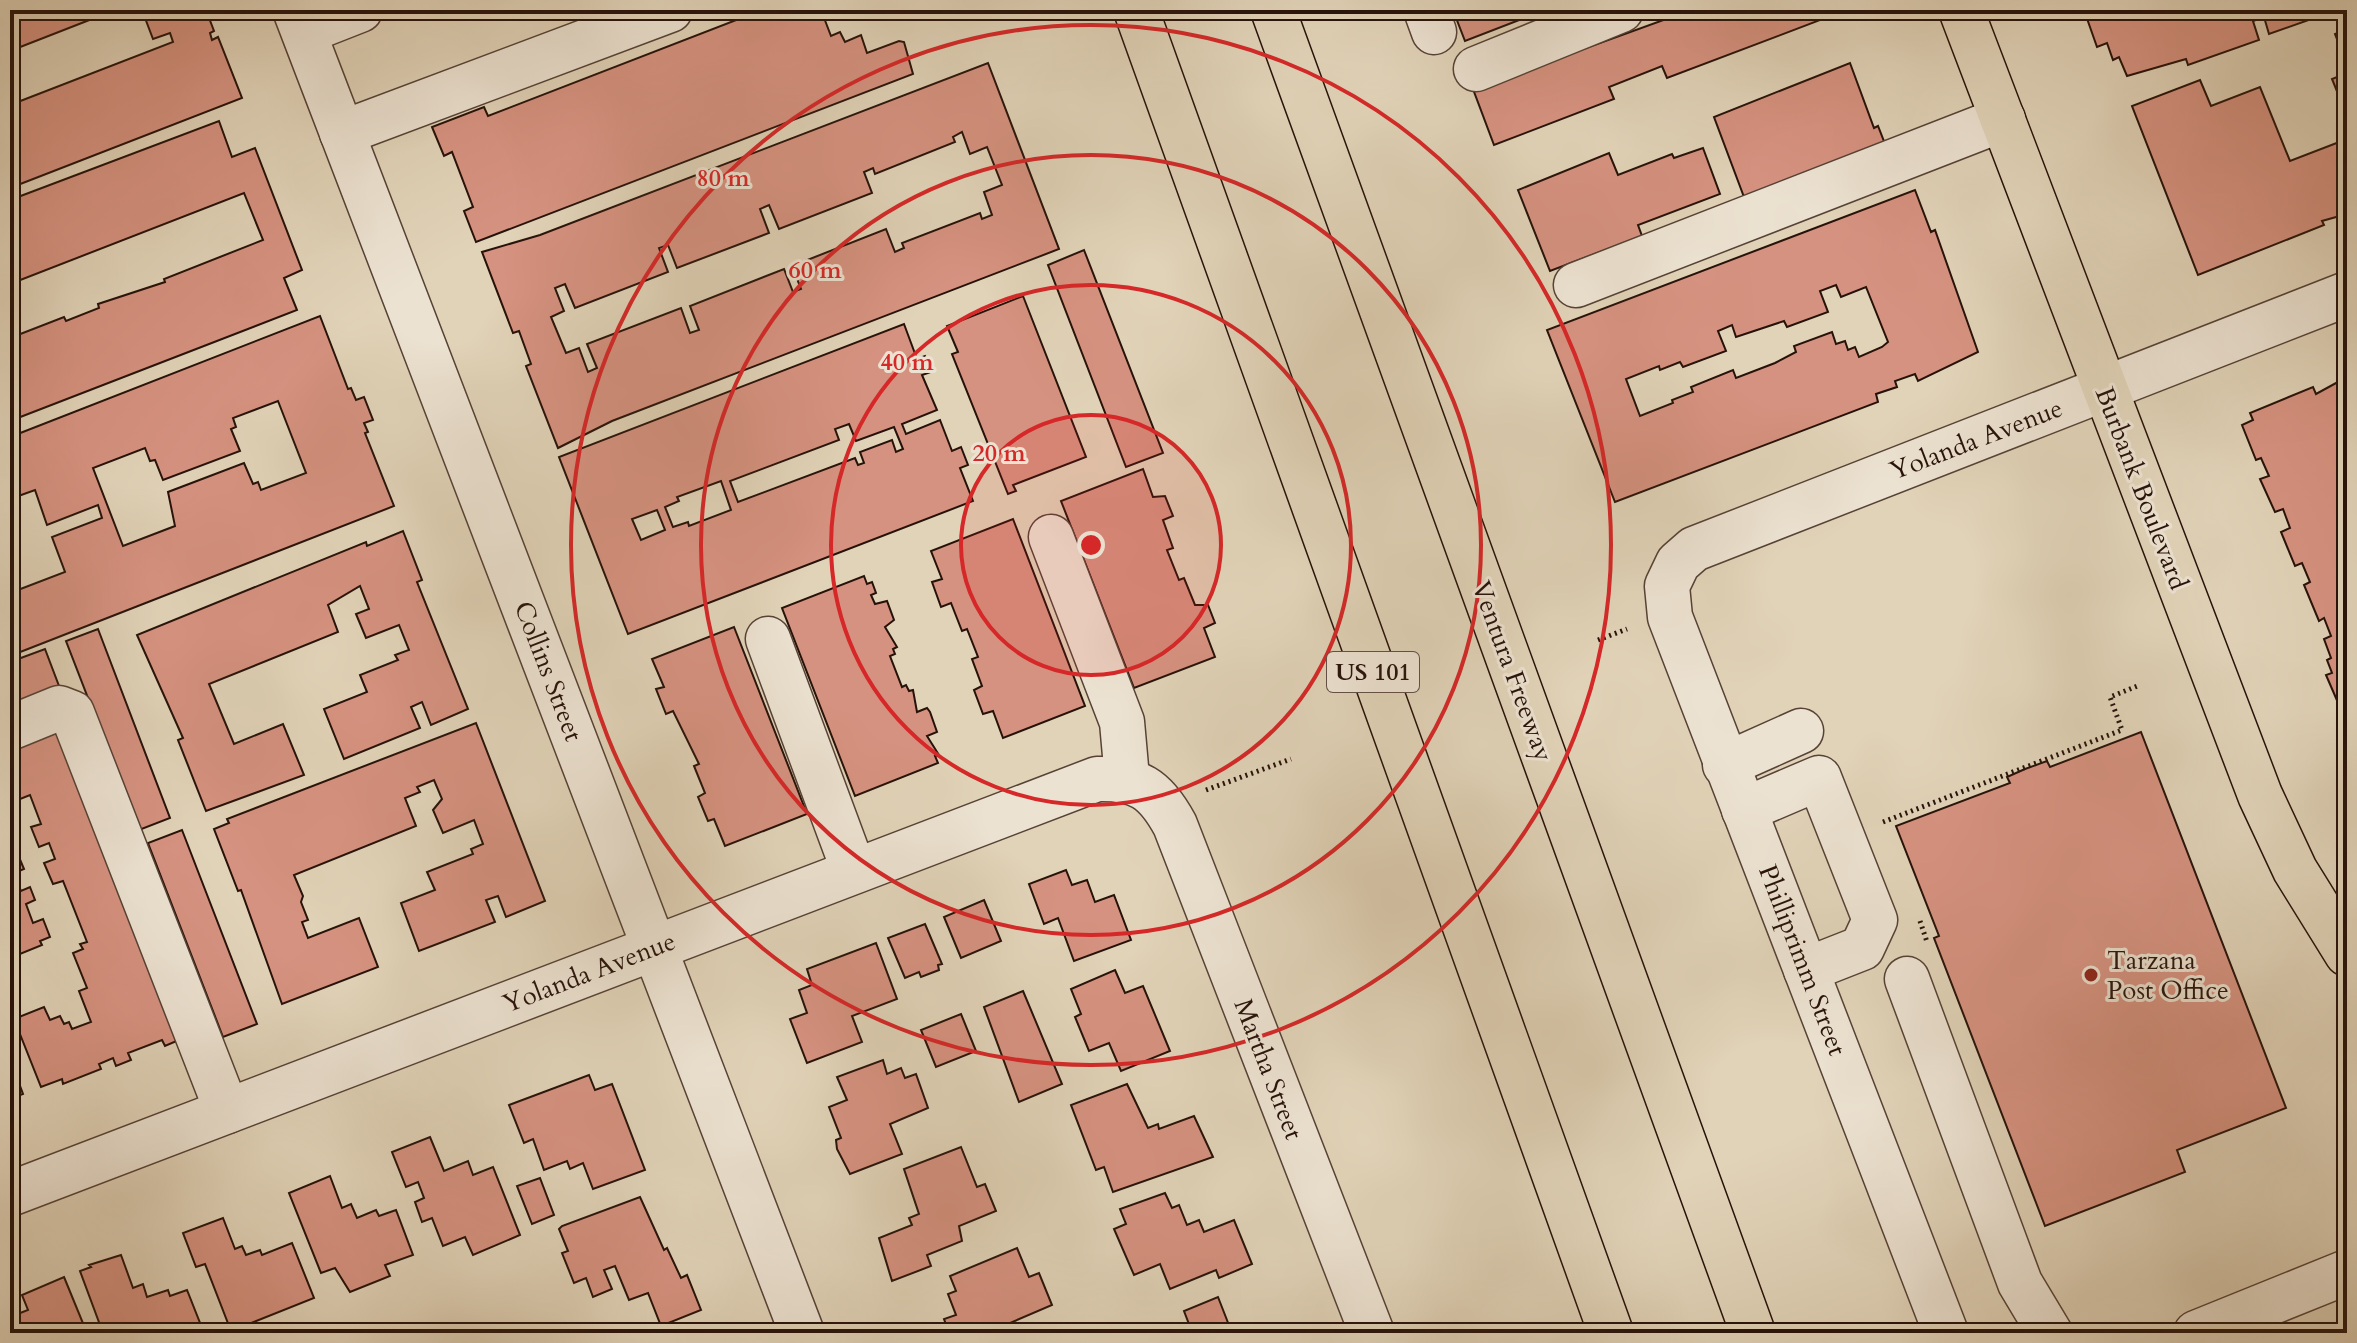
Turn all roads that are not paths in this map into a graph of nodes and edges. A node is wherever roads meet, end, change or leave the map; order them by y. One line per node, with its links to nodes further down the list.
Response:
1 (360, 10): 8 (street)
2 (670, 10): 12 (street)
3 (1136, 10): 34 (main road, US 101)
4 (1273, 10): 10 (main road, Ventura Freeway)
5 (1298, 10): 10 (main road)
6 (1621, 10): 9 (street)
7 (1961, 10): 11 (main road, Burbank Boulevard)
8 (299, 21): 12 (street, Collins Street)
9 (1476, 69)
10 (1312, 117): 35 (main road, Ventura Freeway)
11 (2003, 119): 13 (street); 15 (main road, Burbank Boulevard)
12 (342, 133): 25 (street, Collins Street)
13 (1576, 285)
14 (2347, 294): 15 (street, Yolanda Avenue)
15 (2104, 390): 17 (street, Yolanda Avenue); 26 (main road, Burbank Boulevard)
16 (1051, 537): 22 (street)
17 (1667, 586): 21 (street, Philliprimm Street)
18 (768, 639): 24 (street)
19 (10, 728): 29 (street)
20 (1801, 731): 21 (street)
21 (1725, 765): 23 (street, Philliprimm Street)
22 (1127, 778): 24 (street, Yolanda Avenue); 33 (street, Martha Street)
23 (1744, 810): 28 (street, Philliprimm Street); 28 (street)
24 (854, 871): 25 (street, Yolanda Avenue)
25 (654, 947): 29 (street, Yolanda Avenue); 32 (street, Collins Street)
26 (2347, 954)
27 (1920, 967): 37 (street)
28 (1806, 970): 36 (street, Philliprimm Street)
29 (227, 1111): 30 (street, Yolanda Avenue)
30 (10, 1194)
31 (2347, 1272): 38 (street)
32 (802, 1333)
33 (1372, 1333)
34 (1611, 1333)
35 (1753, 1333)
36 (1946, 1333)
37 (2050, 1333)
38 (2196, 1333)

